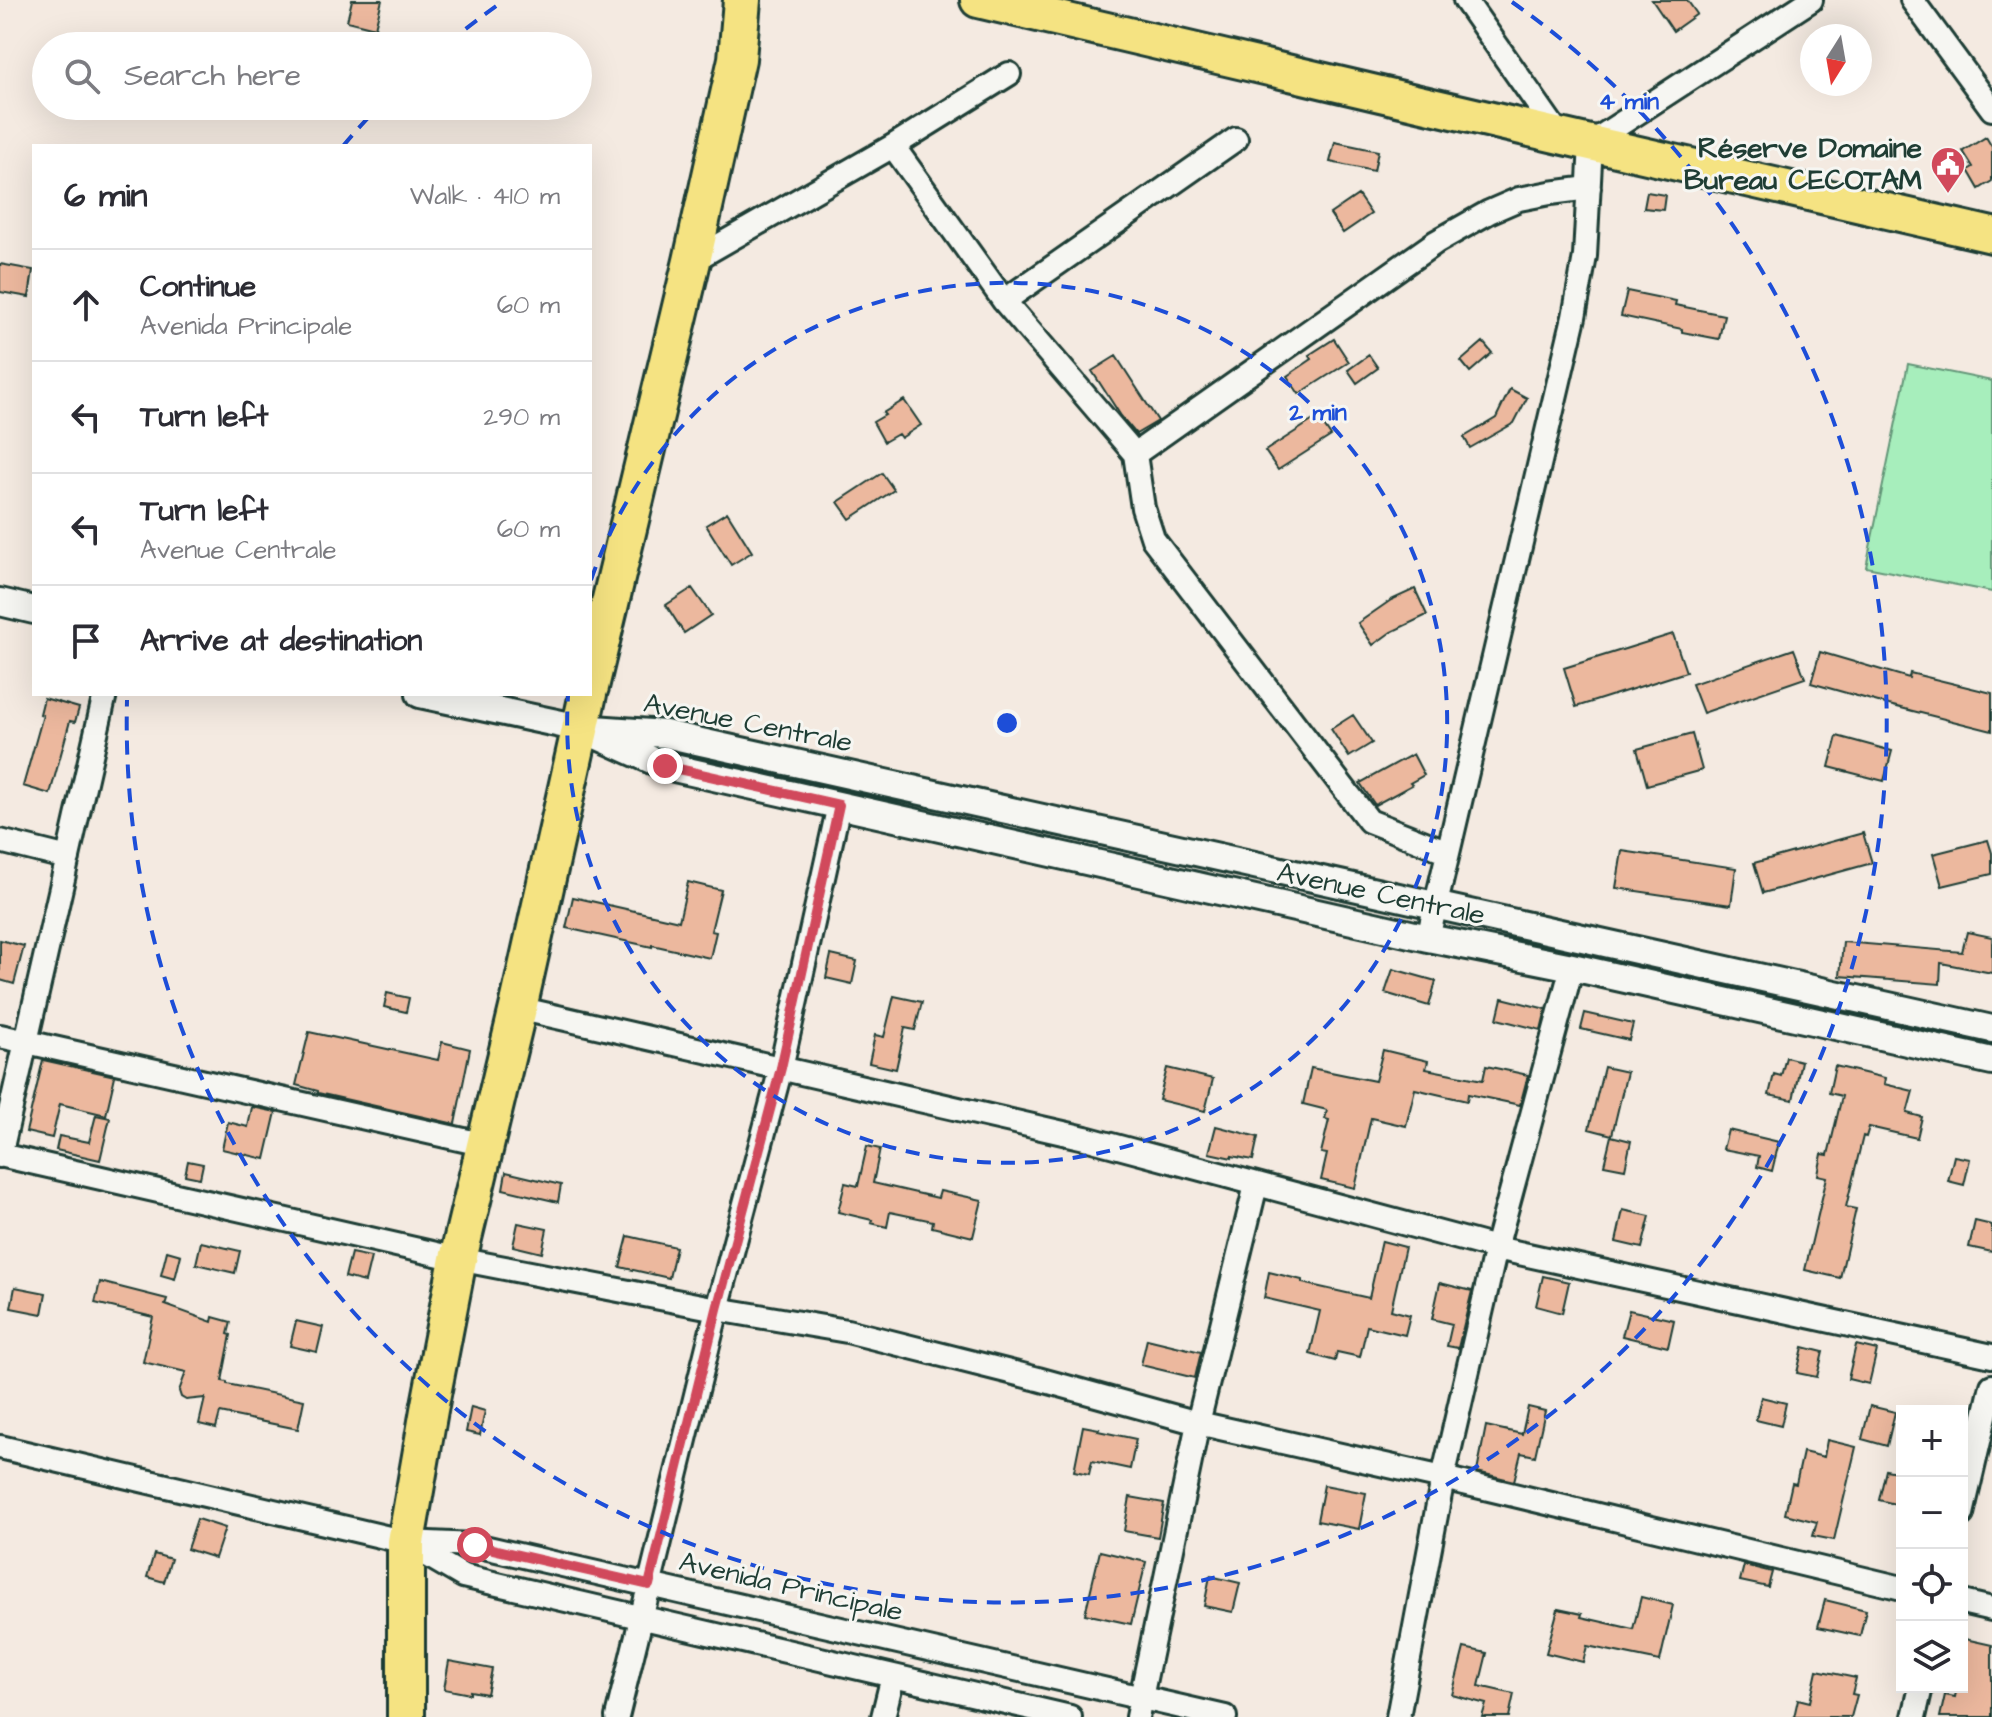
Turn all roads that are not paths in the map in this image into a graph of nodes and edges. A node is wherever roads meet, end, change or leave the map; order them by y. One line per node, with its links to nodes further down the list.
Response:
1 (742, 0): 7 (highway)
2 (768, 0): 7 (highway)
3 (978, 0): 11 (main road)
4 (1811, 0): 11 (street)
5 (1912, 0): 9 (street)
6 (1469, 1): 11 (street)
7 (737, 59): 15 (highway)
8 (1009, 74): 12 (street)
9 (1992, 109)
10 (1236, 139): 16 (street)
11 (1575, 140): 13 (street); 14 (main road)
12 (893, 146): 15 (street); 16 (street)
13 (1589, 188): 17 (street); 26 (street)
14 (1992, 235)
15 (692, 261): 20 (highway)
16 (1004, 301): 17 (street)
17 (1135, 454): 26 (street)
18 (0, 602): 19 (street)
19 (32, 610)
20 (592, 679)
21 (105, 696): 27 (street)
22 (439, 696): 23 (street)
23 (584, 711): 24 (street, Avenue Centrale); 28 (street, Avenue Centrale); 31 (highway)
24 (839, 805): 29 (street, Avenue Centrale); 36 (street)
25 (0, 841): 27 (street)
26 (1448, 852): 28 (street)
27 (68, 858): 34 (street)
28 (1435, 906): 29 (street); 32 (street, Avenue Centrale)
29 (1428, 938): 30 (street, Avenue Centrale)
30 (1572, 967): 35 (street, Avenue Centrale); 40 (street)
31 (518, 1008): 36 (street); 37 (highway)
32 (1992, 1029)
33 (0, 1036): 34 (street)
34 (26, 1042): 37 (street); 38 (street)
35 (1992, 1061)
36 (781, 1068): 39 (street); 42 (street)
37 (486, 1145): 41 (highway)
38 (0, 1155): 41 (street)
39 (1256, 1185): 40 (street); 45 (street)
40 (1496, 1248): 43 (street); 47 (street)
41 (458, 1259): 42 (street); 49 (highway)
42 (717, 1309): 45 (street); 50 (street)
43 (1992, 1356)
44 (1992, 1386): 48 (street)
45 (1198, 1423): 47 (street); 57 (street)
46 (0, 1447): 49 (street)
47 (1443, 1478): 51 (street); 63 (street)
48 (1968, 1488)
49 (406, 1542): 50 (street, Avenida Principale); 54 (street); 58 (highway)
50 (649, 1585): 54 (street); 57 (street, Avenida Principale)
51 (1896, 1587)
52 (1968, 1603): 53 (street)
53 (1992, 1609)
54 (641, 1617): 55 (street); 59 (street)
55 (893, 1676): 60 (street); 61 (street)
56 (1920, 1693): 64 (street)
57 (1139, 1707): 62 (street, Avenida Principale)
58 (406, 1717)
59 (617, 1717)
60 (883, 1717)
61 (1070, 1717)
62 (1225, 1717)
63 (1398, 1717)
64 (1914, 1717)

